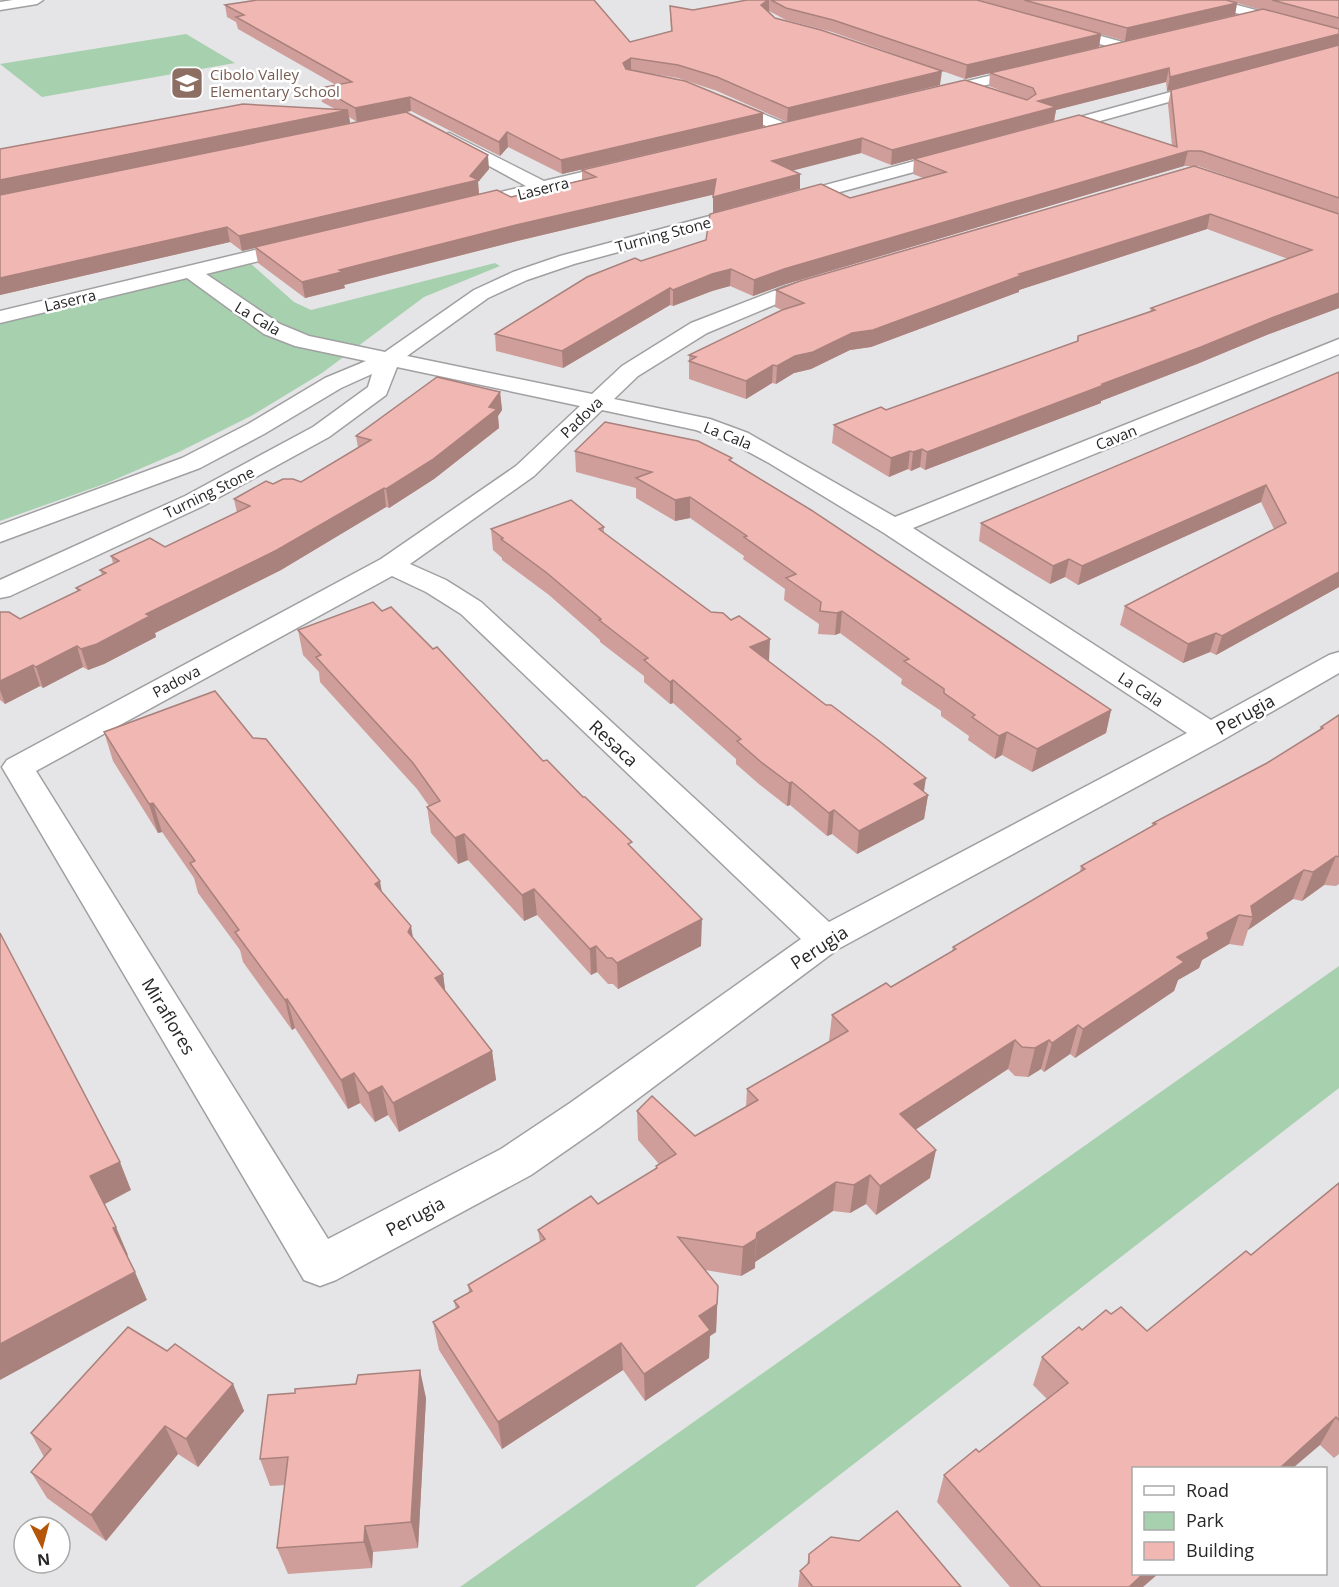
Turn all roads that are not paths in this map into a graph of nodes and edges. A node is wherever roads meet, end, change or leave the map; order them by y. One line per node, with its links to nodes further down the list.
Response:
1 (37, 0): 3 (street)
2 (1203, 0): 4 (street)
3 (0, 6)
4 (1260, 15): 5 (street); 7 (street)
5 (1226, 23)
6 (1046, 25): 9 (street)
7 (1339, 36)
8 (1147, 42): 9 (street)
9 (1125, 47): 10 (street)
10 (1090, 56)
11 (1044, 67): 14 (street)
12 (943, 78): 14 (street)
13 (1235, 80): 20 (street)
14 (964, 86): 16 (street); 17 (street)
15 (710, 96): 19 (street)
16 (920, 97)
17 (994, 97)
18 (431, 129): 23 (street)
19 (763, 134)
20 (1028, 136)
21 (970, 151): 30 (street, Turning Stone)
22 (647, 162): 23 (street, Laserra)
23 (543, 188): 24 (street, Laserra)
24 (452, 209)
25 (316, 242): 26 (street, Laserra)
26 (191, 272): 28 (street, Laserra); 30 (street, La Cala)
27 (837, 277): 31 (street, Padova)
28 (0, 317)
29 (1339, 346): 32 (street, Cavan)
30 (389, 359): 31 (street, La Cala); 33 (street, Turning Stone); 35 (street, Turning Stone)
31 (595, 402): 32 (street, La Cala); 34 (street, Padova)
32 (893, 527): 37 (street, La Cala)
33 (0, 534)
34 (390, 565): 38 (street, Padova); 39 (street, Resaca)
35 (0, 590)
36 (1339, 661): 37 (street, Perugia)
37 (1210, 734): 39 (street, Perugia)
38 (18, 767): 40 (street, Miraflores)
39 (825, 940): 40 (street, Perugia)
40 (320, 1266)

